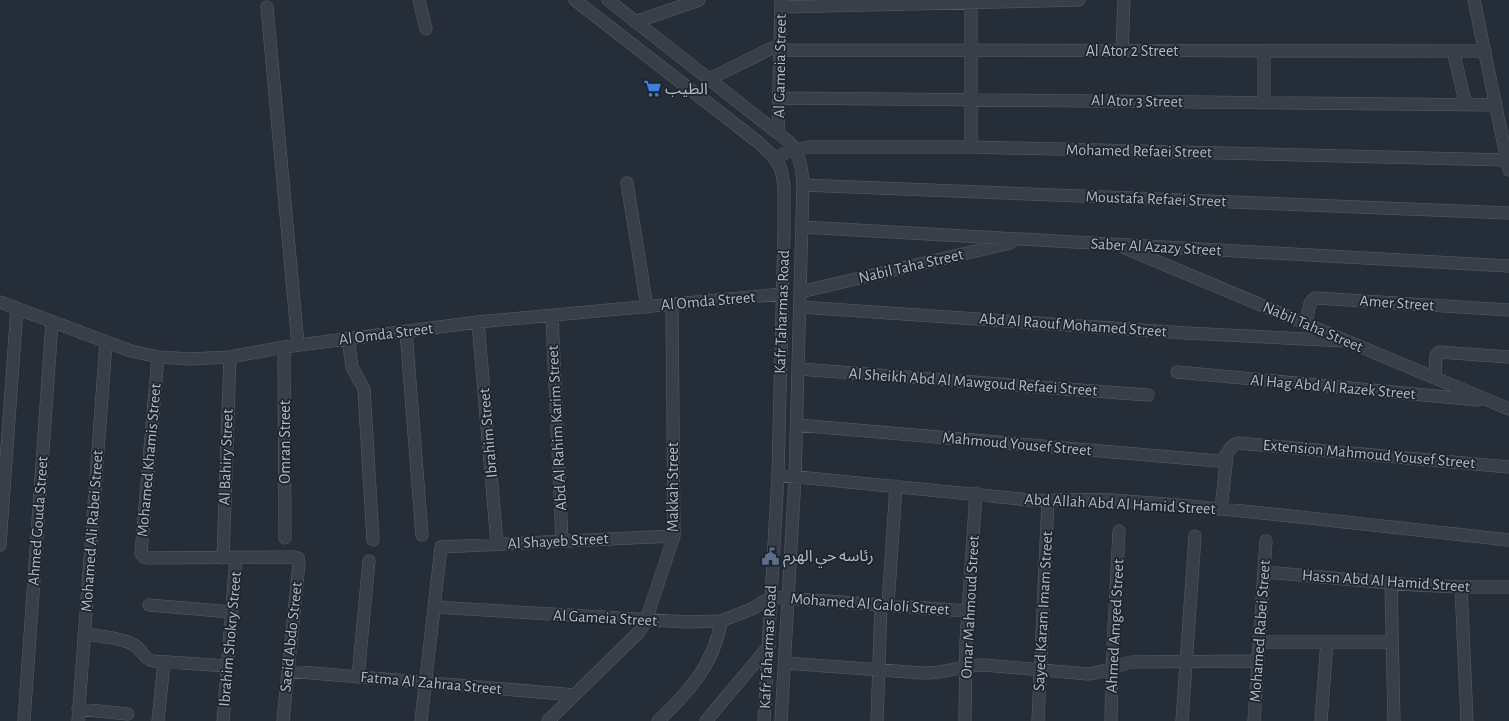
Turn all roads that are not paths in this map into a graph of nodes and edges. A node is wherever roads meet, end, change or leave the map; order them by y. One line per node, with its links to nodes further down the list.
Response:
1 (419, 0): 12 (street)
2 (575, 0): 28 (street, Kafr Taharmas Road)
3 (608, 0): 11 (street, Kafr Taharmas Road)
4 (699, 0): 11 (street)
5 (1080, 0): 8 (street)
6 (1124, 0): 15 (street)
7 (1474, 0): 18 (street)
8 (971, 3): 9 (street); 14 (street)
9 (781, 4): 13 (street, Al Gameia Street)
10 (267, 7): 53 (street)
11 (635, 22): 19 (street, Kafr Taharmas Road)
12 (426, 28)
13 (780, 47): 14 (street, Al Ator 2 Street); 19 (street, Al Ator 2 Street); 20 (street, Al Gameia Street)
14 (971, 50): 15 (street, Al Ator 2 Street); 21 (street)
15 (1122, 50): 16 (street, Al Ator 2 Street)
16 (1264, 51): 17 (street, Al Ator 2 Street); 22 (street)
17 (1453, 51): 18 (street, Al Ator 2 Street); 23 (street)
18 (1485, 51): 24 (street)
19 (709, 80): 25 (street, Kafr Taharmas Road)
20 (779, 98): 21 (street, Al Ator 3 Street); 25 (street, Al Gameia Street)
21 (971, 100): 22 (street, Al Ator 3 Street); 26 (street)
22 (1264, 103): 23 (street, Al Ator 3 Street)
23 (1466, 105): 24 (street, Al Ator 3 Street)
24 (1496, 105): 29 (street)
25 (778, 132): 27 (street, Kafr Taharmas Road)
26 (971, 147): 27 (street, Mohamed Refaei Street); 29 (street, Mohamed Refaei Street)
27 (795, 148): 28 (street, Mohamed Refaei Street); 31 (street, Kafr Taharmas Road)
28 (775, 160): 38 (street, Kafr Taharmas Road)
29 (1508, 165)
30 (627, 183): 41 (street)
31 (803, 185): 32 (street, Moustafa Refaei Street); 33 (street, Kafr Taharmas Road)
32 (1509, 213)
33 (802, 228): 34 (street, Saber Al Azazy Street); 37 (street, Kafr Taharmas Road)
34 (1023, 240): 35 (street, Saber Al Azazy Street); 37 (street, Nabil Taha Street)
35 (1117, 245): 36 (street, Saber Al Azazy Street); 48 (street, Nabil Taha Street)
36 (1509, 266)
37 (800, 292): 42 (street, Kafr Taharmas Road)
38 (782, 294): 40 (street, Al Omda Street); 68 (street, Kafr Taharmas Road)
39 (0, 302): 43 (street, Al Omda Street)
40 (672, 304): 41 (street, Al Omda Street); 76 (street, Makkah Street)
41 (647, 307): 45 (street, Al Omda Street)
42 (800, 307): 51 (street, Abd Al Raouf Mohamed Street); 58 (street, Kafr Taharmas Road)
43 (16, 308): 46 (street, Al Omda Street); 62 (street)
44 (1509, 310): 48 (street, Amer Street)
45 (552, 316): 47 (street, Al Omda Street); 81 (street, Abd Al Rahim Karim Street)
46 (52, 322): 52 (street, Al Omda Street); 121 (street, Ahmed Gouda Street)
47 (478, 322): 49 (street, Al Omda Street); 83 (street, Ibrahim Street)
48 (1308, 325): 51 (street, Nabil Taha Street)
49 (406, 332): 50 (street, Al Omda Street); 75 (street)
50 (348, 338): 53 (street, Al Omda Street); 79 (street)
51 (1346, 341): 60 (street, Nabil Taha Street)
52 (106, 342): 55 (street, Al Omda Street); 101 (street, Mohamed Ali Rabei Street)
53 (298, 345): 54 (street, Al Omda Street)
54 (284, 347): 56 (street, Al Omda Street); 78 (street, Omran Street)
55 (158, 357): 56 (street, Al Omda Street); 86 (street, Mohamed Khamis Street)
56 (230, 357): 86 (street, Al Bahiry Street)
57 (1509, 357): 60 (street)
58 (799, 370): 61 (street, Al Sheikh Abd Al Mawgoud Refaei Street); 65 (street, Kafr Taharmas Road)
59 (1177, 372): 63 (street, Al Hag Abd Al Razek Street)
60 (1435, 378): 63 (street, Nabil Taha Street)
61 (1148, 395)
62 (5, 398): 84 (street)
63 (1490, 401): 64 (street, Nabil Taha Street)
64 (1509, 409)
65 (797, 425): 66 (street, Mahmoud Yousef Street); 69 (street, Kafr Taharmas Road)
66 (1228, 451): 67 (street, Extension Mahmoud Yousef Street); 73 (street)
67 (1509, 467)
68 (778, 475): 69 (street, Abd Allah Abd Al Hamid Street); 92 (street, Kafr Taharmas Road)
69 (795, 477): 70 (street, Abd Allah Abd Al Hamid Street); 93 (street, Kafr Taharmas Road)
70 (896, 486): 71 (street, Abd Allah Abd Al Hamid Street); 95 (street)
71 (976, 493): 72 (street, Abd Allah Abd Al Hamid Street); 97 (street, Omar Mahmoud Street)
72 (1048, 501): 73 (street, Abd Allah Abd Al Hamid Street); 114 (street, Sayed Karam Imam Street)
73 (1221, 509): 80 (street, Abd Allah Abd Al Hamid Street)
74 (1119, 531): 112 (street, Ahmed Amged Street)
75 (422, 535)
76 (674, 536): 81 (street, Al Shayeb Street); 99 (street, Makkah Street)
77 (1194, 536): 106 (street)
78 (285, 538)
79 (373, 540)
80 (1509, 540)
81 (562, 541): 83 (street, Al Shayeb Street)
82 (1266, 541): 88 (street, Mohamed Rabei Street)
83 (497, 544): 96 (street, Al Shayeb Street)
84 (0, 545)
85 (236, 557): 86 (street); 98 (street, Ibrahim Shokry Street); 115 (street, Saeid Abdo Street)
86 (223, 558)
87 (369, 561): 116 (street)
88 (1264, 572): 89 (street, Hassn Abd Al Hamid Street); 102 (street, Mohamed Rabei Street)
89 (1391, 584): 90 (street, Hassn Abd Al Hamid Street); 104 (street)
90 (1461, 587): 91 (street, Hassn Abd Al Hamid Street); 140 (street)
91 (1509, 587)
92 (771, 597): 93 (street, Mohamed Al Galoli Street); 100 (street, Al Gameia Street); 105 (street, Kafr Taharmas Road)
93 (788, 598): 95 (street, Mohamed Al Galoli Street); 109 (street, Kafr Taharmas Road)
94 (149, 605): 98 (street)
95 (885, 605): 97 (street, Mohamed Al Galoli Street); 113 (street)
96 (434, 607): 99 (street, Al Gameia Street); 117 (street)
97 (968, 611): 111 (street, Omar Mahmoud Street)
98 (232, 612): 110 (street, Ibrahim Shokry Street)
99 (646, 620): 100 (street, Al Gameia Street); 118 (street, Makkah Street)
100 (721, 621): 128 (street)
101 (84, 634): 108 (street); 119 (street, Mohamed Ali Rabei Street)
102 (1259, 642): 103 (street); 107 (street, Mohamed Rabei Street)
103 (1327, 642): 104 (street); 138 (street)
104 (1392, 642): 139 (street)
105 (768, 646): 129 (street); 130 (street, Kafr Taharmas Road)
106 (1186, 661): 107 (street); 112 (street); 136 (street)
107 (1258, 661): 137 (street, Mohamed Rabei Street)
108 (164, 662): 110 (street); 123 (street)
109 (785, 663): 113 (street); 131 (street, Kafr Taharmas Road)
110 (227, 666): 124 (street, Ibrahim Shokry Street)
111 (966, 666): 113 (street); 114 (street); 133 (street, Omar Mahmoud Street)
112 (1112, 668): 114 (street); 135 (street, Ahmed Amged Street)
113 (879, 670): 132 (street)
114 (1041, 670): 134 (street, Sayed Karam Imam Street)
115 (288, 671): 116 (street, Fatma Al Zahraa Street); 125 (street, Saeid Abdo Street)
116 (358, 677): 117 (street, Fatma Al Zahraa Street)
117 (426, 683): 118 (street, Fatma Al Zahraa Street); 126 (street)
118 (575, 695): 127 (street, Makkah Street)
119 (78, 709): 120 (street); 122 (street, Mohamed Ali Rabei Street)
120 (128, 714)
121 (24, 721)
122 (78, 721)
123 (158, 721)
124 (223, 721)
125 (283, 721)
126 (421, 721)
127 (548, 721)
128 (658, 721)
129 (706, 721)
130 (764, 721)
131 (781, 721)
132 (877, 721)
133 (965, 721)
134 (1038, 721)
135 (1111, 721)
136 (1182, 721)
137 (1254, 721)
138 (1321, 721)
139 (1394, 721)
140 (1467, 721)

